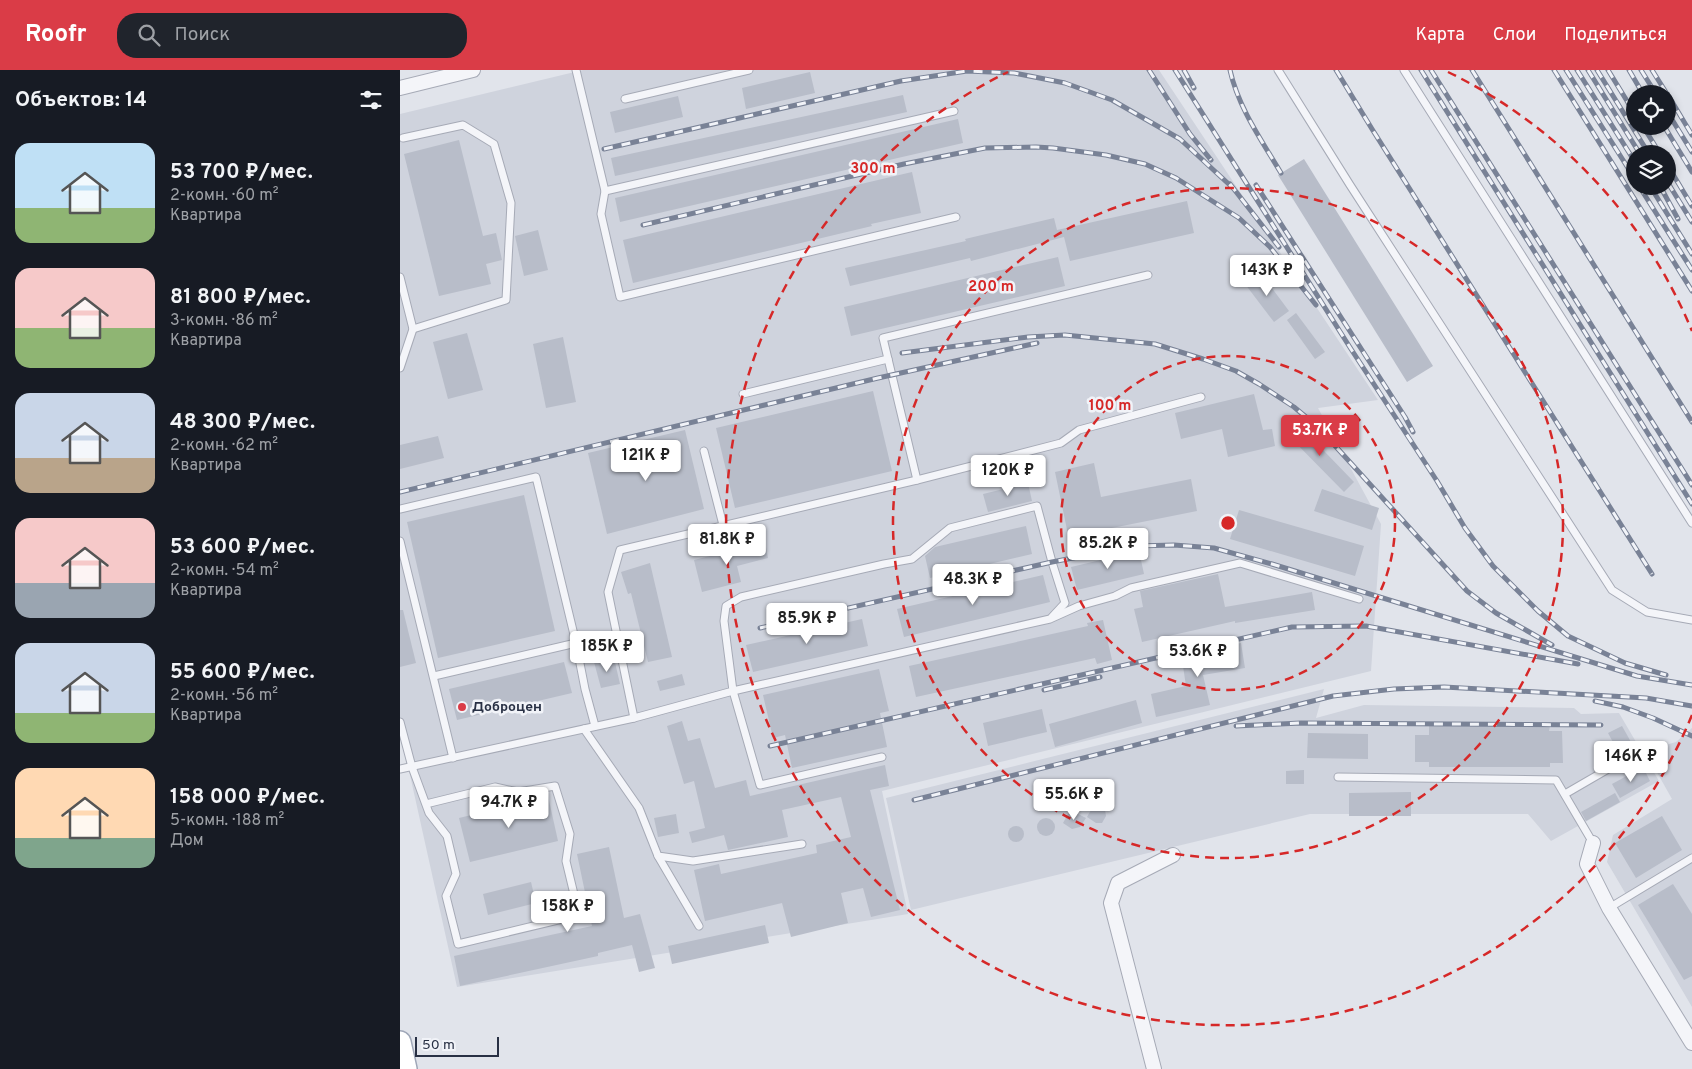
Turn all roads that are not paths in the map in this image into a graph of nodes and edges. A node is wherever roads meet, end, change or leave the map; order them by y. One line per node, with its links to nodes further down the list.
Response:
1 (473, 70): 6 (street)
2 (576, 70): 10 (lane)
3 (749, 70): 7 (lane)
4 (1278, 70): 27 (lane)
5 (1404, 70): 22 (lane)
6 (400, 88)
7 (625, 98)
8 (954, 111): 10 (lane)
9 (403, 138): 14 (lane)
10 (605, 191): 11 (lane)
11 (956, 218)
12 (1148, 276): 15 (lane)
13 (400, 277): 14 (lane)
14 (413, 329): 16 (lane)
15 (888, 360): 17 (lane); 20 (lane)
16 (400, 368)
17 (743, 394)
18 (1202, 397): 20 (lane)
19 (704, 451): 23 (lane)
20 (917, 480): 23 (lane)
21 (400, 509): 28 (lane)
22 (1692, 523)
23 (723, 525): 31 (lane)
24 (400, 541): 29 (lane)
25 (1359, 599): 26 (lane)
26 (1050, 619): 30 (lane); 30 (lane)
27 (1692, 620)
28 (576, 642): 29 (lane); 33 (lane)
29 (434, 676): 36 (lane)
30 (733, 692): 31 (lane); 35 (lane)
31 (634, 718): 33 (lane)
32 (400, 722): 38 (lane)
33 (595, 726): 34 (lane)
34 (584, 729): 36 (lane); 46 (lane)
35 (882, 757)
36 (453, 758): 38 (lane)
37 (1615, 765): 41 (lane)
38 (412, 767): 39 (lane); 42 (lane)
39 (400, 769)
40 (1338, 777): 41 (lane)
41 (1565, 794): 43 (lane)
42 (426, 804): 42 (lane)
43 (1592, 843): 48 (street)
44 (802, 844): 46 (lane)
45 (1173, 855): 53 (street)
46 (658, 856): 49 (lane)
47 (1692, 858): 48 (lane)
48 (1609, 908): 51 (street)
49 (699, 926)
50 (400, 1042): 52 (main road)
51 (1692, 1043)
52 (406, 1069)
53 (1154, 1069)

